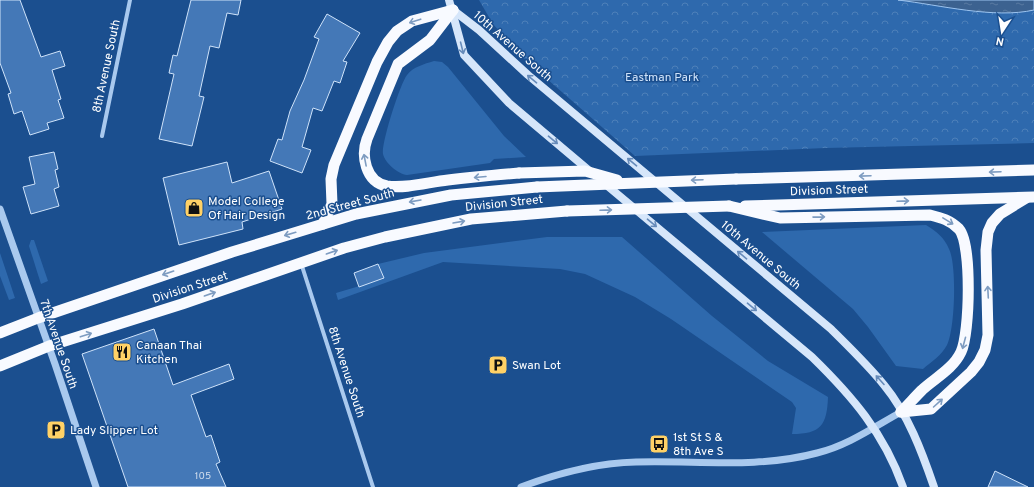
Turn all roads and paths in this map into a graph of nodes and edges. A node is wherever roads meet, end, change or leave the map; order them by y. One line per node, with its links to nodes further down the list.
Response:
1 (130, 0): 3 (street, 8th Avenue South)
2 (451, 5): 5 (highway, one-way to 2, bridge); 9 (highway, one-way to 9); 15 (main road, 10th Avenue South, one-way to 2); 16 (main road, 10th Avenue South, one-way to 16)
3 (102, 136)
4 (1034, 170): 5 (highway, Division Street, one-way to 5, bridge)
5 (627, 183): 9 (highway, 2nd Street South, one-way to 9, bridge)
6 (1031, 197): 7 (highway, Division Street, one-way to 6); 15 (highway, one-way to 6)
7 (729, 206): 10 (highway, Division Street, one-way to 7, bridge); 15 (highway, one-way to 15)
8 (0, 209): 11 (street, 7th Avenue South)
9 (323, 224): 11 (highway, 2nd Street South, one-way to 11)
10 (301, 263): 13 (highway, Division Street, one-way to 10); 18 (street, 8th Avenue South)
11 (38, 318): 12 (highway, 2nd Street South); 13 (street, 7th Avenue South)
12 (0, 333)
13 (49, 346): 14 (highway, Division Street); 17 (street, 7th Avenue South)
14 (0, 366)
15 (901, 412): 16 (street); 21 (main road, 10th Avenue South)
16 (874, 427): 19 (street); 20 (main road, 10th Avenue South)
17 (96, 487)
18 (374, 487)
19 (520, 487)
20 (903, 487)
21 (934, 487)

